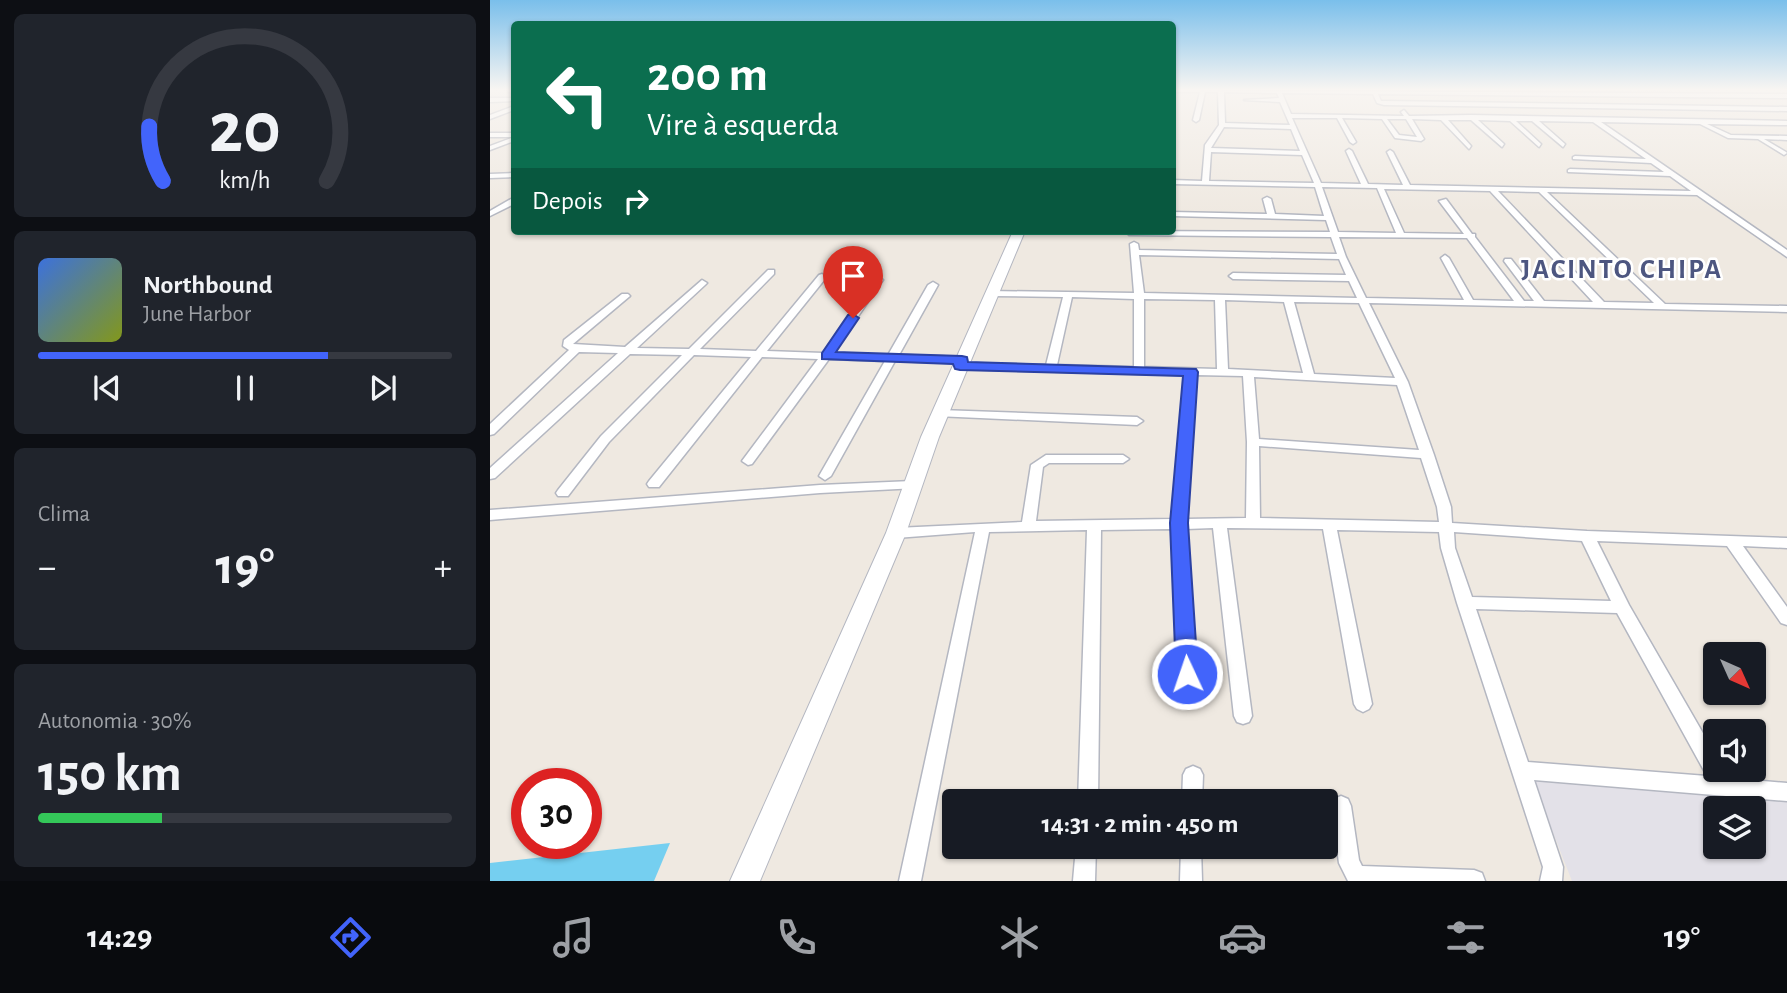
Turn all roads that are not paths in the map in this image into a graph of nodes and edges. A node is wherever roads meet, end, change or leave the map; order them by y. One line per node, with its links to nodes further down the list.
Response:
1 (1217, 131): 23 (street)
2 (1297, 131): 26 (street)
3 (1347, 131): 17 (street)
4 (1393, 131): 5 (street)
5 (1415, 131)
6 (1455, 131): 21 (street)
7 (1488, 131): 18 (street)
8 (1524, 131): 19 (street)
9 (1547, 131): 20 (street)
10 (1609, 131): 29 (street)
11 (1718, 131): 15 (street)
12 (490, 135): 13 (street)
13 (511, 137)
14 (511, 138): 22 (street)
15 (1758, 138): 16 (street); 27 (street)
16 (1787, 138)
17 (1353, 142)
18 (1502, 145)
19 (1539, 145)
20 (1563, 145)
21 (1469, 147)
22 (490, 148)
23 (1208, 150): 26 (street); 35 (street)
24 (1349, 151): 38 (street)
25 (1390, 152): 40 (street)
26 (1305, 153): 37 (street)
27 (1784, 153)
28 (1575, 158): 29 (street)
29 (1653, 161): 31 (street)
30 (1570, 171): 31 (street)
31 (1672, 174): 43 (street)
32 (510, 175): 33 (street); 36 (street)
33 (490, 176)
34 (1176, 182): 35 (street)
35 (1205, 183): 37 (street)
36 (490, 184)
37 (1318, 185): 38 (street); 50 (street)
38 (1365, 186): 39 (street)
39 (1379, 186): 40 (street); 55 (street)
40 (1407, 186): 41 (street)
41 (1491, 188): 42 (street); 79 (street)
42 (1540, 189): 43 (street); 80 (street)
43 (1699, 193): 58 (street)
44 (1267, 199): 49 (street)
45 (1443, 201): 56 (street)
46 (511, 203): 47 (street)
47 (490, 214)
48 (1176, 214): 49 (street)
49 (1271, 215): 50 (street)
50 (1328, 218): 54 (street)
51 (1176, 233): 54 (street)
52 (1017, 235): 69 (street)
53 (1133, 235): 57 (street)
54 (1336, 236): 55 (street); 59 (street)
55 (1401, 236): 56 (street)
56 (1472, 236): 77 (street)
57 (1136, 252): 59 (street); 71 (street)
58 (1787, 254)
59 (1342, 257): 65 (street)
60 (1445, 258): 76 (street)
61 (1508, 261): 78 (street)
62 (771, 272): 84 (street)
63 (1233, 276): 65 (street)
64 (822, 277): 85 (street)
65 (1353, 278): 75 (street)
66 (879, 280): 86 (street)
67 (702, 283): 83 (street)
68 (933, 285): 87 (street)
69 (992, 293): 70 (street); 88 (street)
70 (1068, 294): 71 (street); 89 (street)
71 (1139, 294): 73 (street); 90 (street)
72 (625, 296): 82 (street)
73 (1220, 297): 74 (street); 92 (street)
74 (1288, 299): 75 (street); 94 (street)
75 (1364, 301): 76 (street); 95 (street)
76 (1470, 302): 77 (street)
77 (1520, 302): 78 (street)
78 (1540, 303): 79 (street)
79 (1600, 304): 80 (street)
80 (1662, 306): 81 (street)
81 (1787, 309)
82 (576, 349): 83 (street); 98 (street)
83 (627, 350): 84 (street); 103 (street)
84 (691, 352): 85 (street); 107 (street)
85 (758, 354): 86 (street); 105 (street)
86 (826, 356): 87 (street); 102 (street)
87 (893, 358): 88 (street); 104 (street)
88 (961, 363): 89 (street); 96 (street)
89 (1051, 367): 90 (street)
90 (1139, 370): 91 (street)
91 (1191, 372): 92 (street); 109 (street)
92 (1223, 373): 93 (street)
93 (1248, 373): 94 (street); 99 (street)
94 (1310, 377): 95 (street)
95 (1402, 382): 100 (street)
96 (940, 414): 97 (street); 106 (street)
97 (1137, 421)
98 (490, 431)
99 (1253, 442): 100 (street); 110 (street)
100 (1428, 456): 116 (street)
101 (1123, 459): 115 (street)
102 (748, 461)
103 (490, 475)
104 (825, 476)
105 (654, 484)
106 (912, 485): 108 (street); 117 (street)
107 (563, 493)
108 (490, 515)
109 (1179, 523): 111 (street); 113 (street); 124 (street)
110 (1253, 523): 111 (street); 112 (street)
111 (1219, 524): 126 (street)
112 (1329, 524): 116 (street); 125 (street)
113 (1094, 525): 115 (street); 130 (street)
114 (983, 527): 115 (street); 117 (street); 138 (street)
115 (1028, 527)
116 (1446, 527): 118 (street); 121 (street)
117 (896, 533): 137 (street)
118 (1587, 536): 119 (street); 122 (street)
119 (1731, 541): 120 (street); 123 (street)
120 (1787, 543)
121 (1465, 603): 122 (street); 127 (street)
122 (1622, 607): 129 (street)
123 (1787, 619)
124 (1187, 674)
125 (1363, 704)
126 (1243, 716)
127 (1521, 770): 129 (street); 136 (street)
128 (1193, 775): 131 (street)
129 (1723, 786): 132 (street)
130 (1088, 789)
131 (1192, 789)
132 (1787, 792)
133 (1340, 806): 141 (street)
134 (1085, 859): 139 (street)
135 (1191, 859): 140 (street)
136 (1553, 880)
137 (745, 881)
138 (909, 881)
139 (1084, 881)
140 (1191, 881)
141 (1474, 881)

